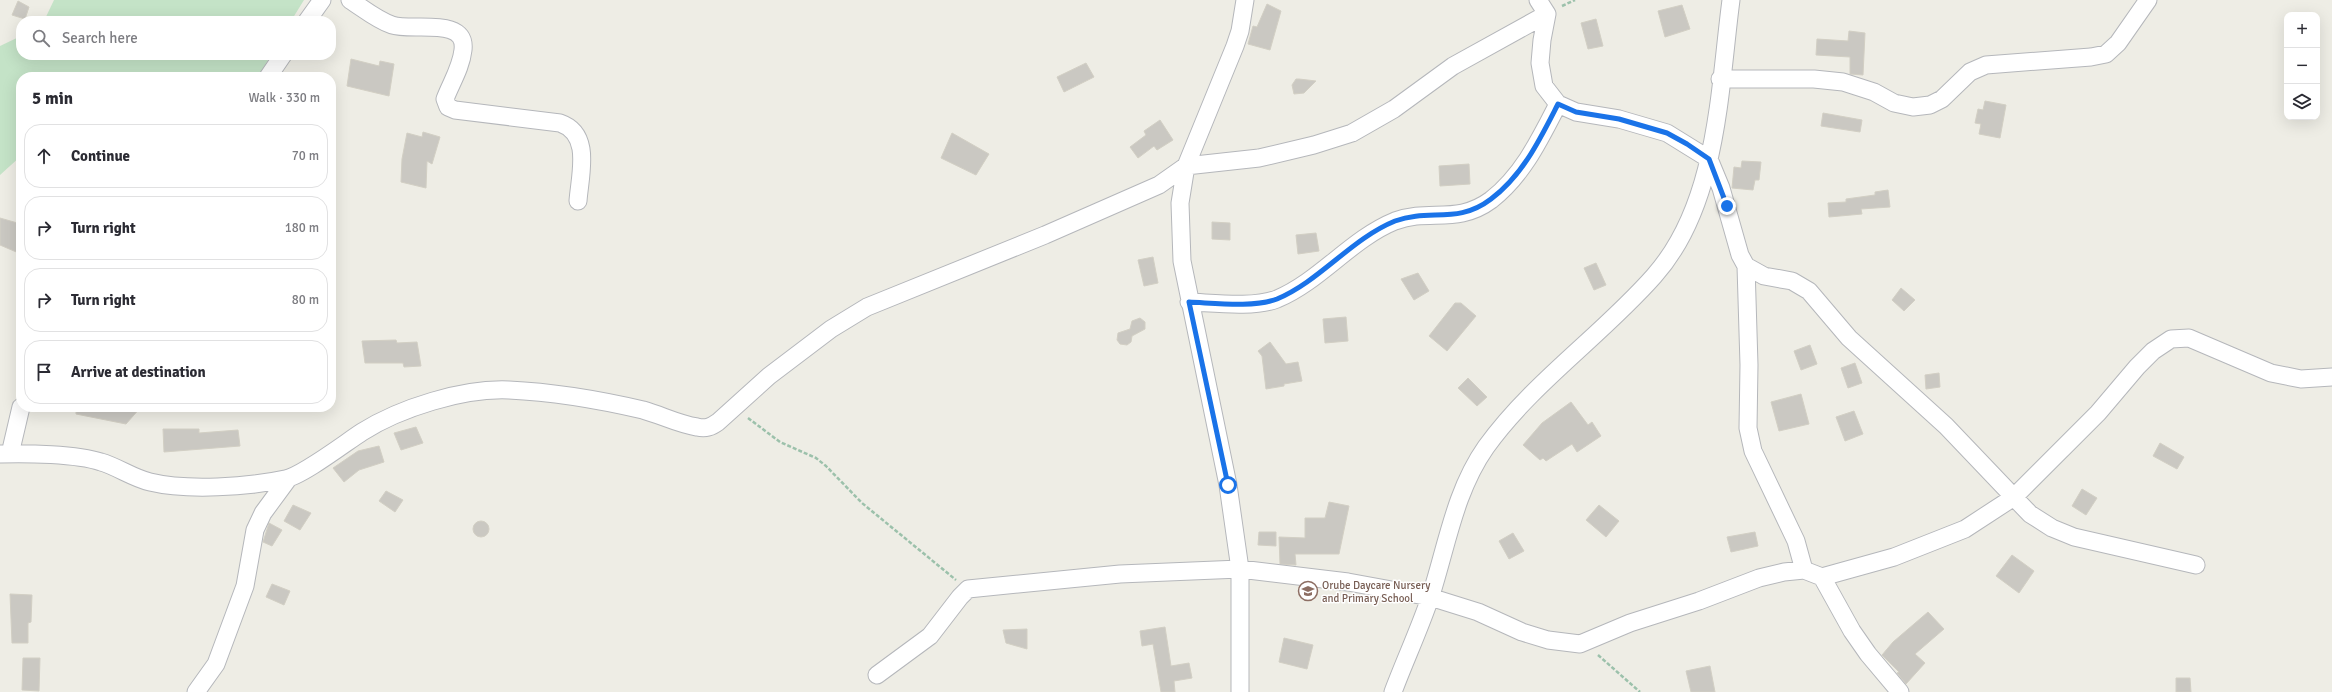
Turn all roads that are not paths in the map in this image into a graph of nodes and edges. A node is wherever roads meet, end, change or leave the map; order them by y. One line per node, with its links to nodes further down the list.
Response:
1 (322, 0): 7 (street)
2 (350, 0): 15 (street)
3 (1245, 0): 13 (street)
4 (1731, 0): 10 (street)
5 (2148, 0): 10 (street)
6 (1543, 7): 11 (street); 13 (street)
7 (311, 16)
8 (279, 60): 9 (street)
9 (271, 72)
10 (1720, 78): 12 (street)
11 (1558, 104): 12 (street); 18 (street)
12 (1709, 159): 17 (street); 28 (street)
13 (1186, 166): 14 (street); 16 (street)
14 (1159, 185): 16 (street); 22 (street)
15 (578, 201)
16 (1180, 203): 18 (street)
17 (1746, 266): 23 (street); 26 (street)
18 (1189, 302): 25 (street)
19 (2332, 377): 23 (street)
20 (20, 412): 21 (street)
21 (5, 454): 22 (street)
22 (288, 479): 30 (street)
23 (2014, 497): 24 (street); 27 (street)
24 (2196, 565)
25 (1240, 569): 28 (street); 29 (street); 31 (street)
26 (1804, 570): 27 (street); 28 (street)
27 (1822, 577): 33 (street)
28 (1430, 597): 32 (street)
29 (877, 675)
30 (196, 692)
31 (1240, 692)
32 (1393, 692)
33 (1900, 692)

